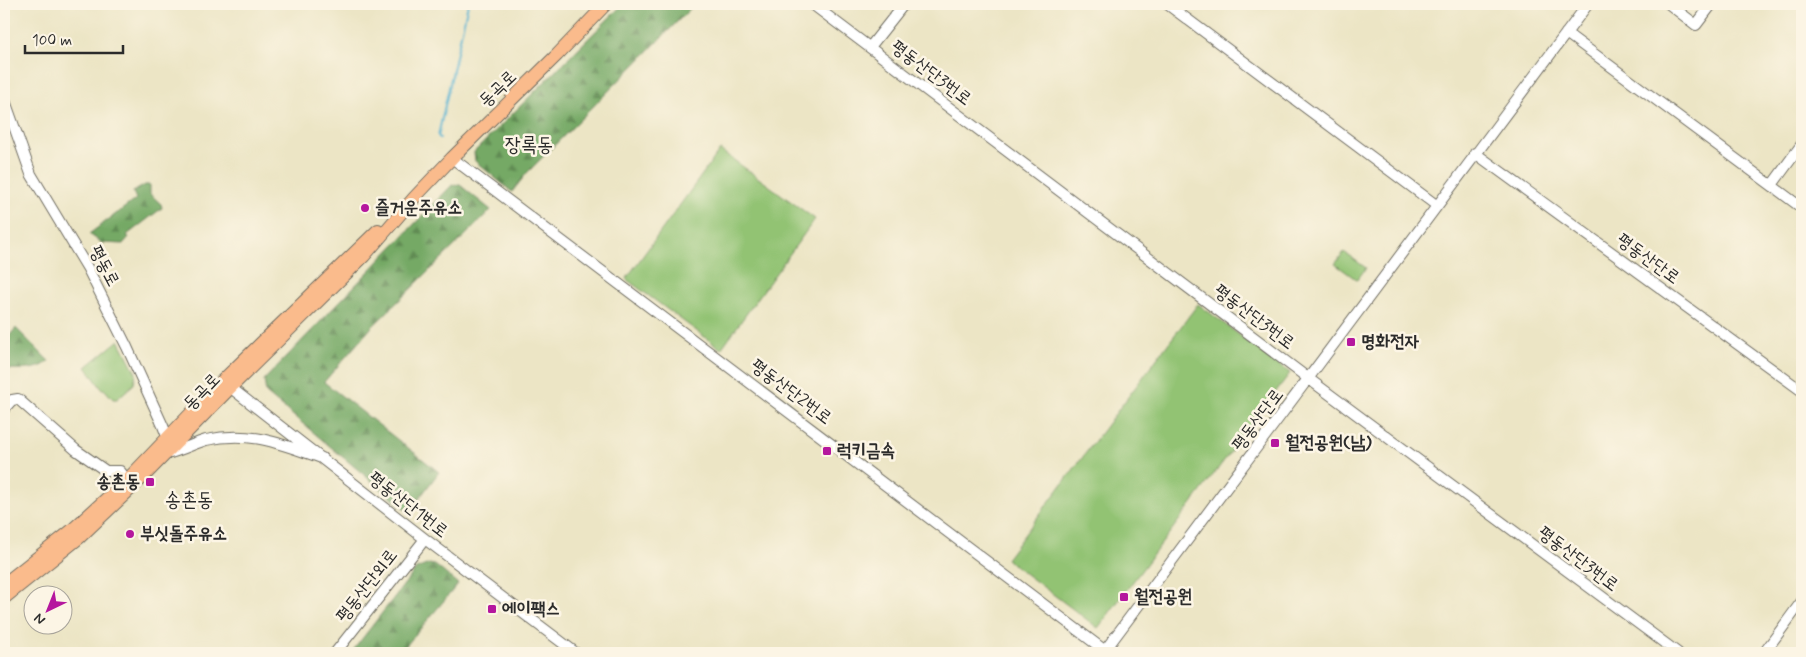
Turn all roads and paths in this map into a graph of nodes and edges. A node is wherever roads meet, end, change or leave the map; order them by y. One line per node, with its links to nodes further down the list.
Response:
1 (606, 4): 13 (main road, 동곡로)
2 (812, 4): 9 (street, 평동산단3번로)
3 (904, 4): 9 (street)
4 (1167, 4): 15 (street)
5 (1588, 4): 8 (street, 평동산단로)
6 (1669, 4): 7 (street)
7 (1712, 4)
8 (1566, 32): 12 (street, 평동산단로); 14 (street)
9 (870, 48): 17 (street, 평동산단3번로)
10 (4, 98): 21 (street, 평동로)
11 (1802, 144): 14 (street)
12 (1475, 153): 15 (street, 평동산단로); 19 (street, 평동산단로)
13 (452, 158): 18 (main road, 동곡로); 29 (street, 평동산단2번로)
14 (1772, 185): 16 (street)
15 (1436, 205): 17 (street, 평동산단로)
16 (1802, 208)
17 (1309, 378): 29 (street, 평동산단로); 32 (street, 평동산단3번로)
18 (226, 384): 21 (main road, 동곡로); 22 (main road, 동곡로); 23 (street, 평동산단1번로)
19 (1802, 391)
20 (4, 409): 24 (street)
21 (168, 438): 22 (street); 24 (main road, 동곡로)
22 (166, 454): 23 (street); 27 (main road, 동곡로)
23 (322, 458): 25 (street, 평동산단1번로)
24 (127, 480): 26 (main road, 동곡로)
25 (425, 539): 30 (street, 평동산단외로); 31 (street, 평동산단1번로)
26 (4, 584)
27 (4, 598)
28 (1802, 601): 33 (street)
29 (1105, 652)
30 (335, 653)
31 (576, 653)
32 (1678, 653)
33 (1764, 653)

